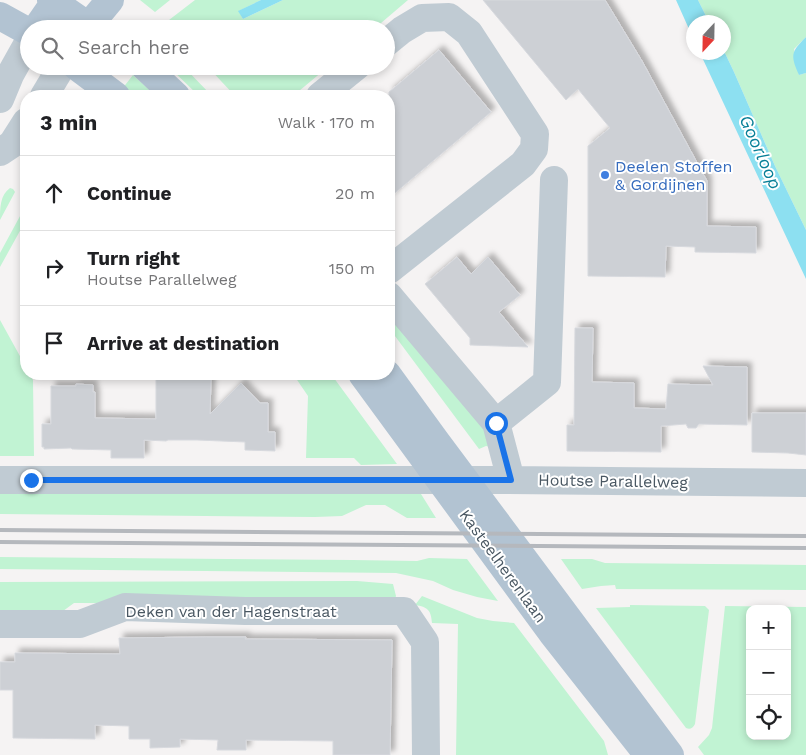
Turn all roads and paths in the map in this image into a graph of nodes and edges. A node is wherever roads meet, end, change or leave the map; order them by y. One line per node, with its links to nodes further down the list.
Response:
1 (110, 0): 6 (main road)
2 (54, 1): 4 (main road); 5 (main road)
3 (0, 16): 7 (main road)
4 (42, 20)
5 (79, 20)
6 (95, 20)
7 (20, 27)
8 (395, 36): 22 (street)
9 (20, 58): 18 (street)
10 (57, 75): 14 (street)
11 (88, 75): 15 (main road)
12 (154, 75): 16 (main road)
13 (346, 75): 17 (street)
14 (48, 90)
15 (108, 90)
16 (170, 90)
17 (327, 90)
18 (0, 99)
19 (20, 131): 20 (street)
20 (0, 152)
21 (554, 180): 26 (street)
22 (395, 265)
23 (395, 303): 26 (street)
24 (366, 380): 32 (main road, Kasteelherenlaan)
25 (391, 380): 33 (main road, Kasteelherenlaan)
26 (496, 423): 28 (street)
27 (0, 480): 28 (street, Houtse Parallelweg)
28 (509, 480): 29 (street, Houtse Parallelweg)
29 (806, 483)
30 (0, 624): 31 (street, Deken van der Hagenstraat)
31 (426, 755)
32 (648, 755)
33 (670, 755)

